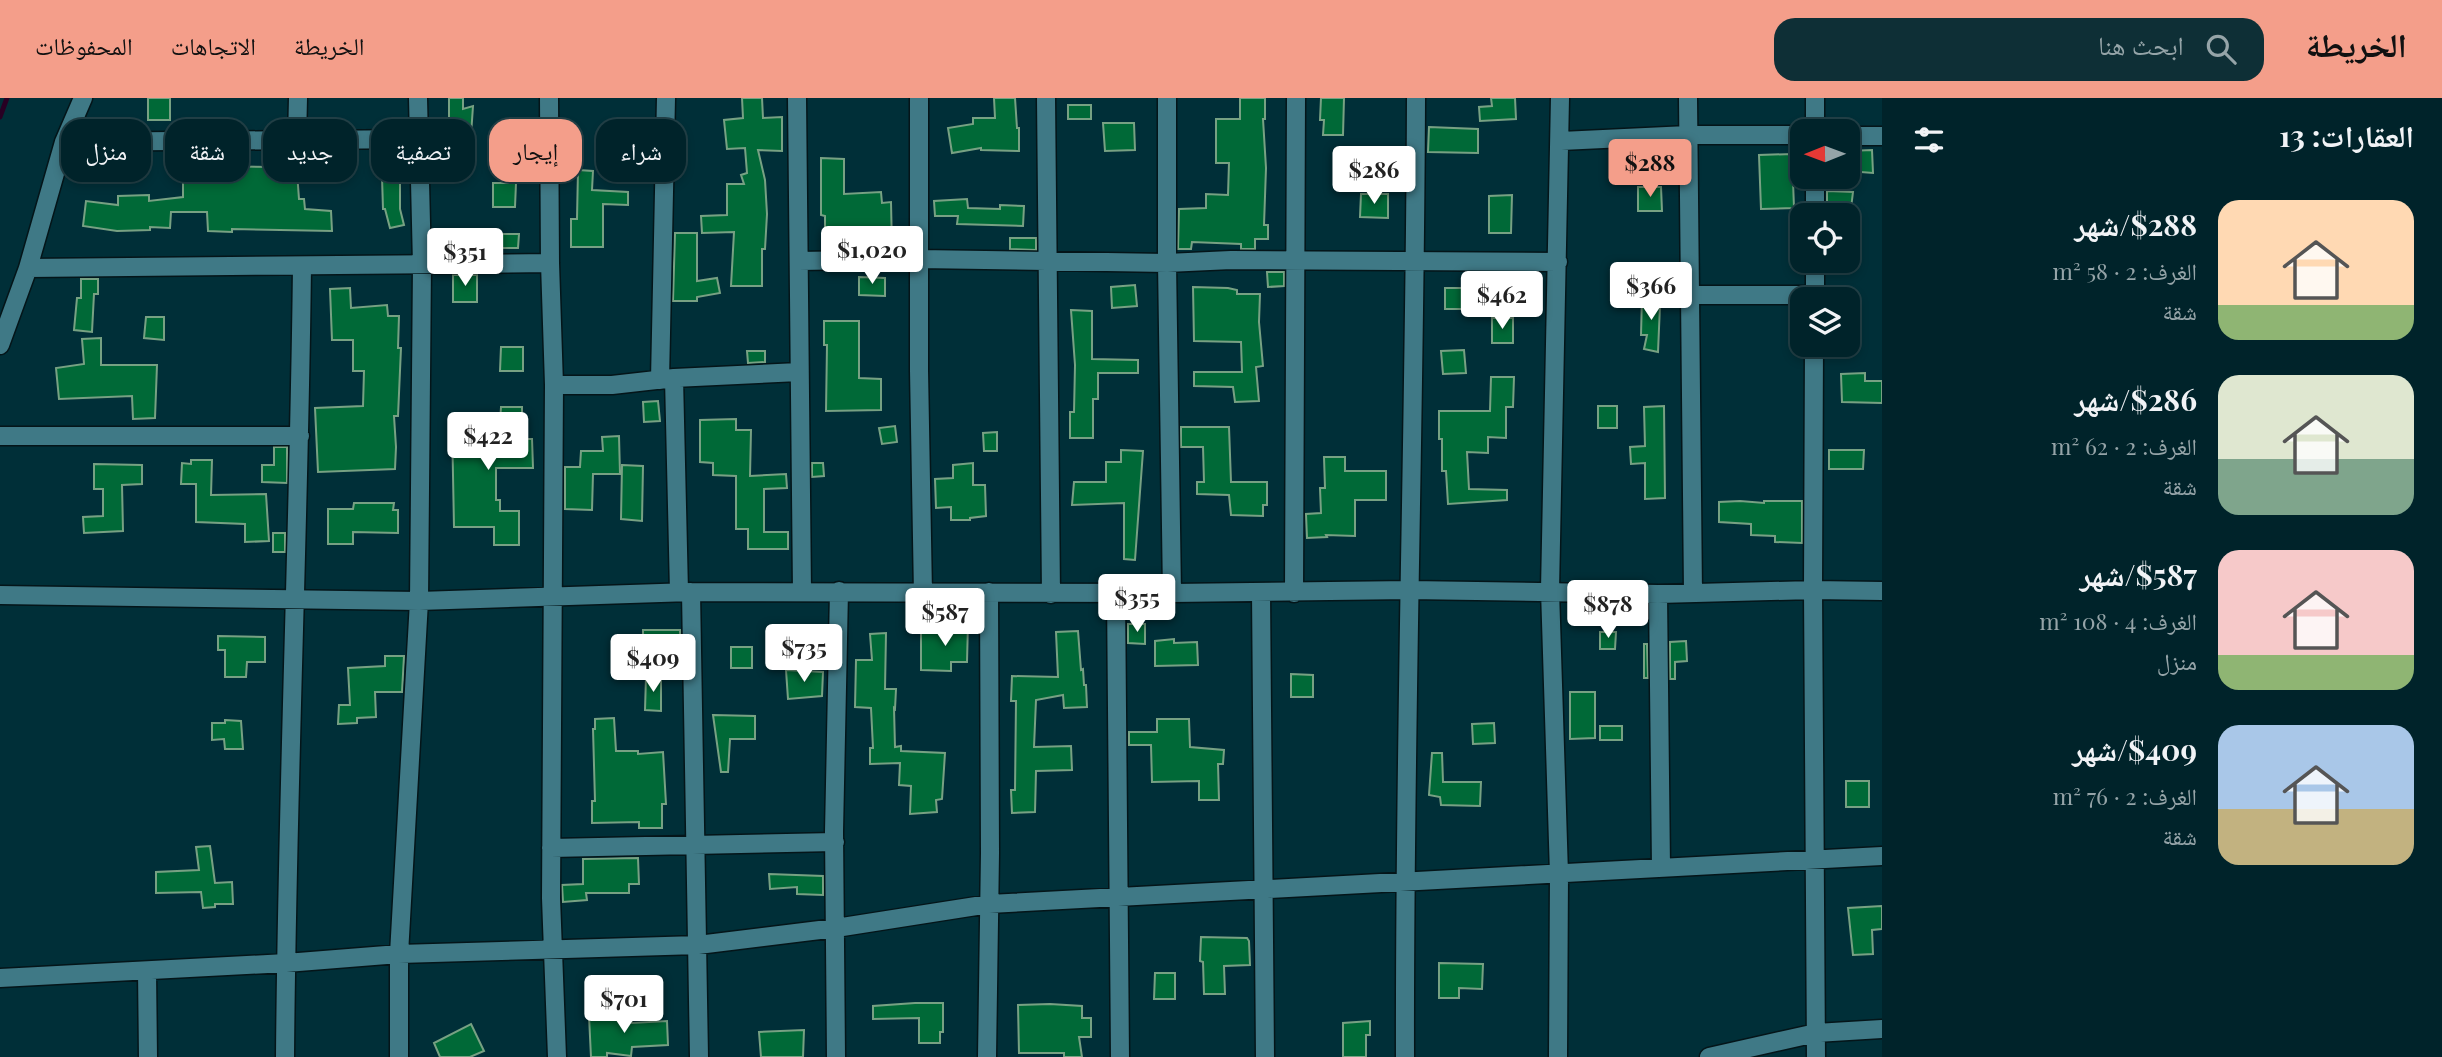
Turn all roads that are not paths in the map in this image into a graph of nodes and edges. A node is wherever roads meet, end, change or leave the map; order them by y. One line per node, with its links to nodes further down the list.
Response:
1 (83, 98): 15 (street)
2 (298, 98): 16 (street)
3 (418, 98): 17 (street)
4 (549, 98): 32 (street)
5 (666, 98): 44 (street)
6 (797, 98): 29 (street)
7 (919, 98): 28 (street)
8 (1046, 98): 30 (street)
9 (1167, 98): 34 (street)
10 (1296, 98): 31 (street)
11 (1416, 98): 35 (street)
12 (1560, 98): 25 (street)
13 (1688, 98): 19 (street)
14 (1815, 98): 18 (street)
15 (74, 119)
16 (298, 119)
17 (418, 119)
18 (1815, 119)
19 (1688, 135): 20 (street); 25 (street); 39 (street)
20 (1790, 135)
21 (1860, 136): 22 (street)
22 (1882, 136)
23 (263, 140): 24 (street)
24 (151, 141)
25 (1561, 141): 33 (street)
26 (61, 152): 38 (street)
27 (419, 182): 36 (street)
28 (919, 259): 29 (street); 30 (street); 61 (street)
29 (799, 261): 43 (street)
30 (1048, 261): 34 (street); 62 (street)
31 (1295, 261): 34 (street); 35 (street); 59 (street)
32 (550, 262): 36 (street); 45 (street)
33 (1558, 262): 35 (street); 49 (street)
34 (1167, 263): 58 (street)
35 (1415, 263): 48 (street)
36 (422, 265): 37 (street); 67 (street)
37 (302, 266): 38 (street); 47 (street)
38 (28, 268): 41 (street)
39 (1690, 295): 40 (street); 60 (street)
40 (1790, 297)
41 (0, 345)
42 (1814, 357): 50 (street)
43 (799, 372): 44 (street); 53 (street)
44 (667, 379): 45 (street); 52 (street)
45 (554, 385): 65 (street)
46 (0, 436): 47 (street)
47 (300, 436): 66 (street)
48 (1410, 590): 49 (street); 59 (street); 75 (street)
49 (1550, 590): 63 (street); 74 (street)
50 (1813, 590): 57 (street); 60 (street); 72 (street)
51 (839, 591): 53 (street); 61 (street); 68 (street)
52 (685, 592): 53 (street); 65 (street); 69 (street)
53 (802, 592)
54 (989, 592): 61 (street); 62 (street); 78 (street)
55 (1116, 592): 58 (street); 62 (street); 77 (street)
56 (1261, 592): 58 (street); 59 (street); 76 (street)
57 (1882, 592)
58 (1172, 593)
59 (1294, 593)
60 (1693, 593): 63 (street)
61 (923, 594)
62 (1051, 594)
63 (1658, 594): 73 (street)
64 (0, 595): 66 (street)
65 (552, 598): 67 (street); 70 (street)
66 (296, 599): 67 (street); 83 (street)
67 (419, 601): 82 (street)
68 (835, 842): 69 (street); 79 (street)
69 (696, 844): 70 (street); 80 (street)
70 (551, 848): 81 (street)
71 (1882, 856): 72 (street)
72 (1814, 860): 73 (street); 87 (street)
73 (1661, 868): 74 (street)
74 (1559, 874): 75 (street); 98 (street)
75 (1405, 882): 76 (street); 97 (street)
76 (1265, 890): 77 (street); 96 (street)
77 (1120, 898): 78 (street); 95 (street)
78 (989, 904): 79 (street); 94 (street)
79 (836, 928): 80 (street); 93 (street)
80 (698, 945): 81 (street); 92 (street)
81 (552, 948): 82 (street); 91 (street)
82 (399, 954): 83 (street); 90 (street)
83 (286, 964): 84 (street); 89 (street)
84 (148, 971): 85 (street); 88 (street)
85 (0, 978)
86 (1882, 1029): 87 (street)
87 (1816, 1033): 99 (street); 100 (street)
88 (148, 1057)
89 (285, 1057)
90 (399, 1057)
91 (557, 1057)
92 (699, 1057)
93 (836, 1057)
94 (987, 1057)
95 (1119, 1057)
96 (1265, 1057)
97 (1405, 1057)
98 (1558, 1057)
99 (1709, 1057)
100 (1816, 1057)

